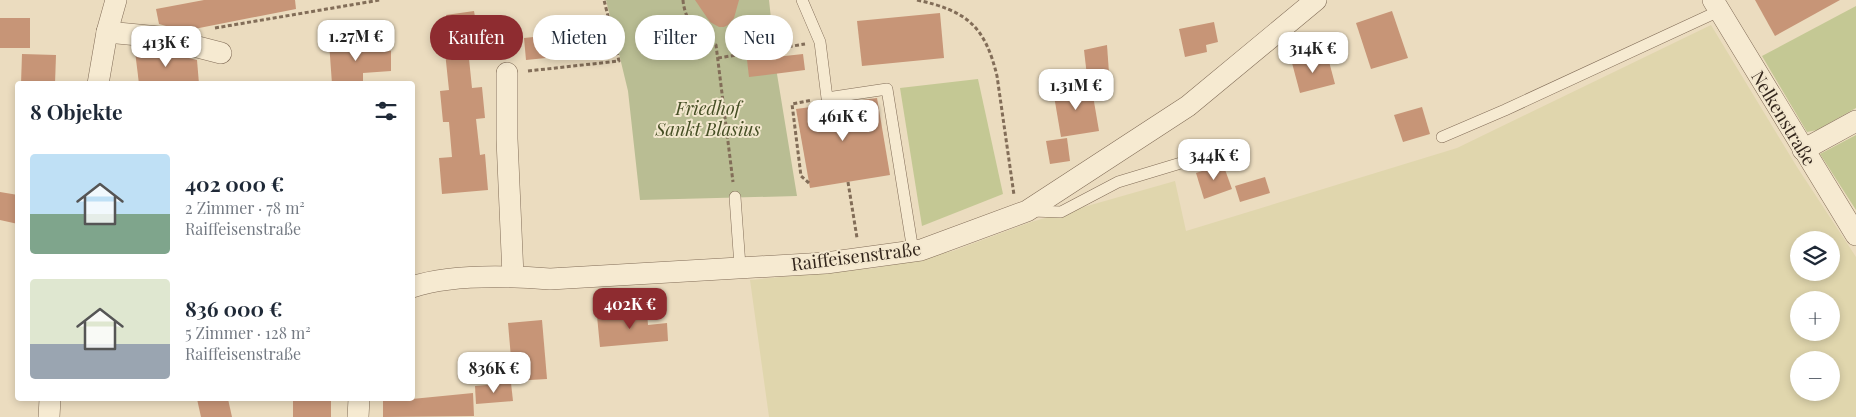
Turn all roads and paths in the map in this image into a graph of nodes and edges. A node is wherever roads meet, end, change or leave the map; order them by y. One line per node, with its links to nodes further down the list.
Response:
1 (116, 0): 10 (street)
2 (380, 0): 9 (path)
3 (604, 0): 14 (path)
4 (683, 0): 13 (path)
5 (802, 0): 11 (lane)
6 (917, 0): 24 (path)
7 (1316, 0): 24 (street, Raiffeisenstraße)
8 (1716, 6): 18 (lane); 19 (street, Nelkenstraße)
9 (207, 29)
10 (107, 32): 12 (street); 15 (street)
11 (820, 42): 13 (path); 16 (lane)
12 (221, 53)
13 (718, 58): 23 (path)
14 (507, 73): 29 (street)
15 (99, 81)
16 (827, 98): 22 (path); 26 (lane)
17 (1856, 121): 19 (street)
18 (1442, 137)
19 (1803, 150): 25 (street, Nelkenstraße)
20 (1204, 156): 24 (lane)
21 (848, 182): 27 (path)
22 (809, 183)
23 (735, 198): 28 (lane)
24 (1022, 213): 26 (street, Raiffeisenstraße)
25 (1856, 235)
26 (913, 251): 27 (street, Raiffeisenstraße)
27 (861, 258): 28 (street, Raiffeisenstraße)
28 (740, 266): 29 (street, Raiffeisenstraße)
29 (513, 276): 30 (street, Raiffeisenstraße)
30 (415, 286)
31 (50, 401): 33 (street)
32 (359, 401): 34 (street)
33 (49, 417)
34 (358, 417)

